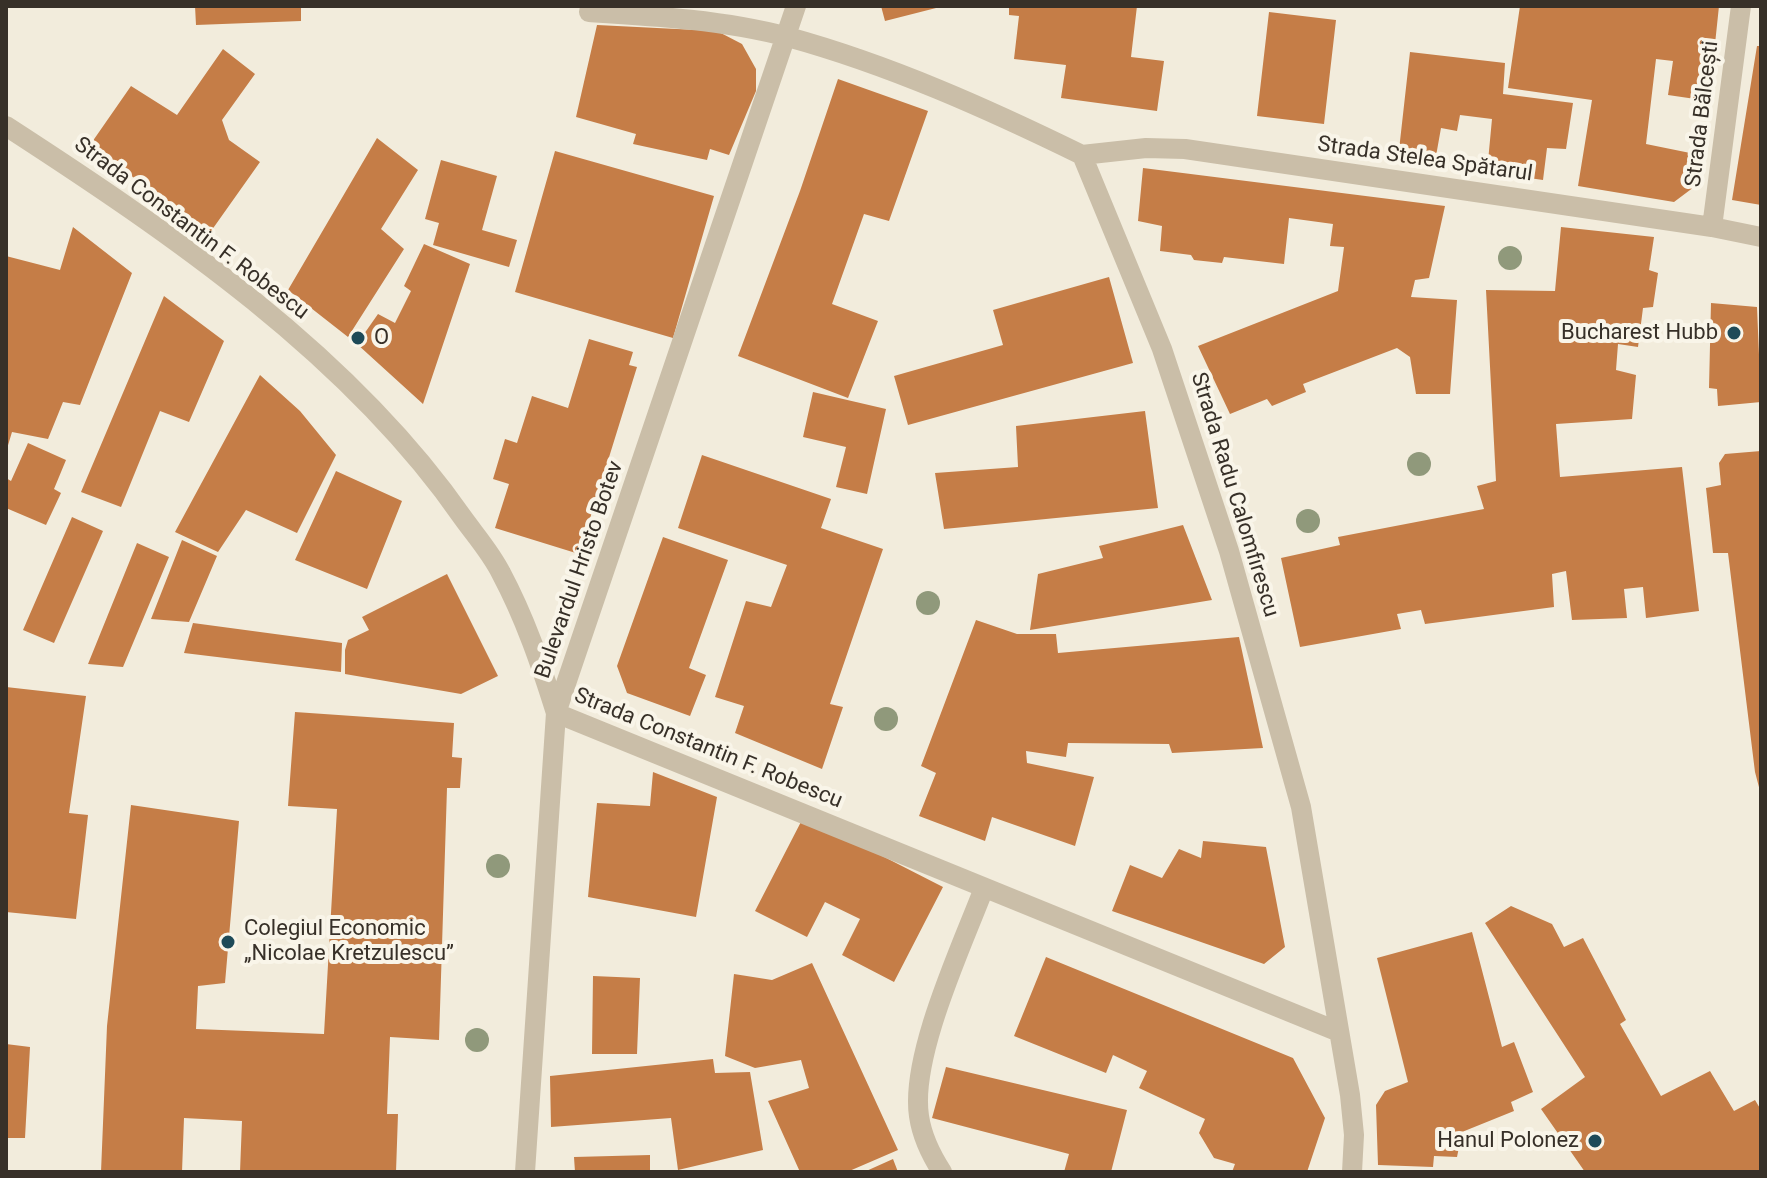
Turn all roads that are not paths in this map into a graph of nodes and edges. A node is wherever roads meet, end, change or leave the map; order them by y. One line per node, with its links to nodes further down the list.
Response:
1 (796, 6): 4 (street, Bulevardul Hristo Botev)
2 (1741, 6): 7 (street, Strada Bălcești)
3 (589, 12): 4 (street)
4 (787, 37): 6 (street); 9 (street, Bulevardul Hristo Botev)
5 (6, 126): 9 (street, Strada Constantin F. Robescu)
6 (1082, 155): 7 (street, Strada Stelea Spătarul); 11 (street, Strada Radu Calomfirescu)
7 (1712, 227): 8 (street, Strada Stelea Spătarul)
8 (1761, 237)
9 (556, 713): 10 (street, Strada Constantin F. Robescu); 12 (street, Bulevardul Hristo Botev)
10 (984, 888): 11 (street, Strada Constantin F. Robescu); 13 (street)
11 (1339, 1032): 14 (street, Strada Radu Calomfirescu)
12 (525, 1172)
13 (942, 1172)
14 (1352, 1172)

